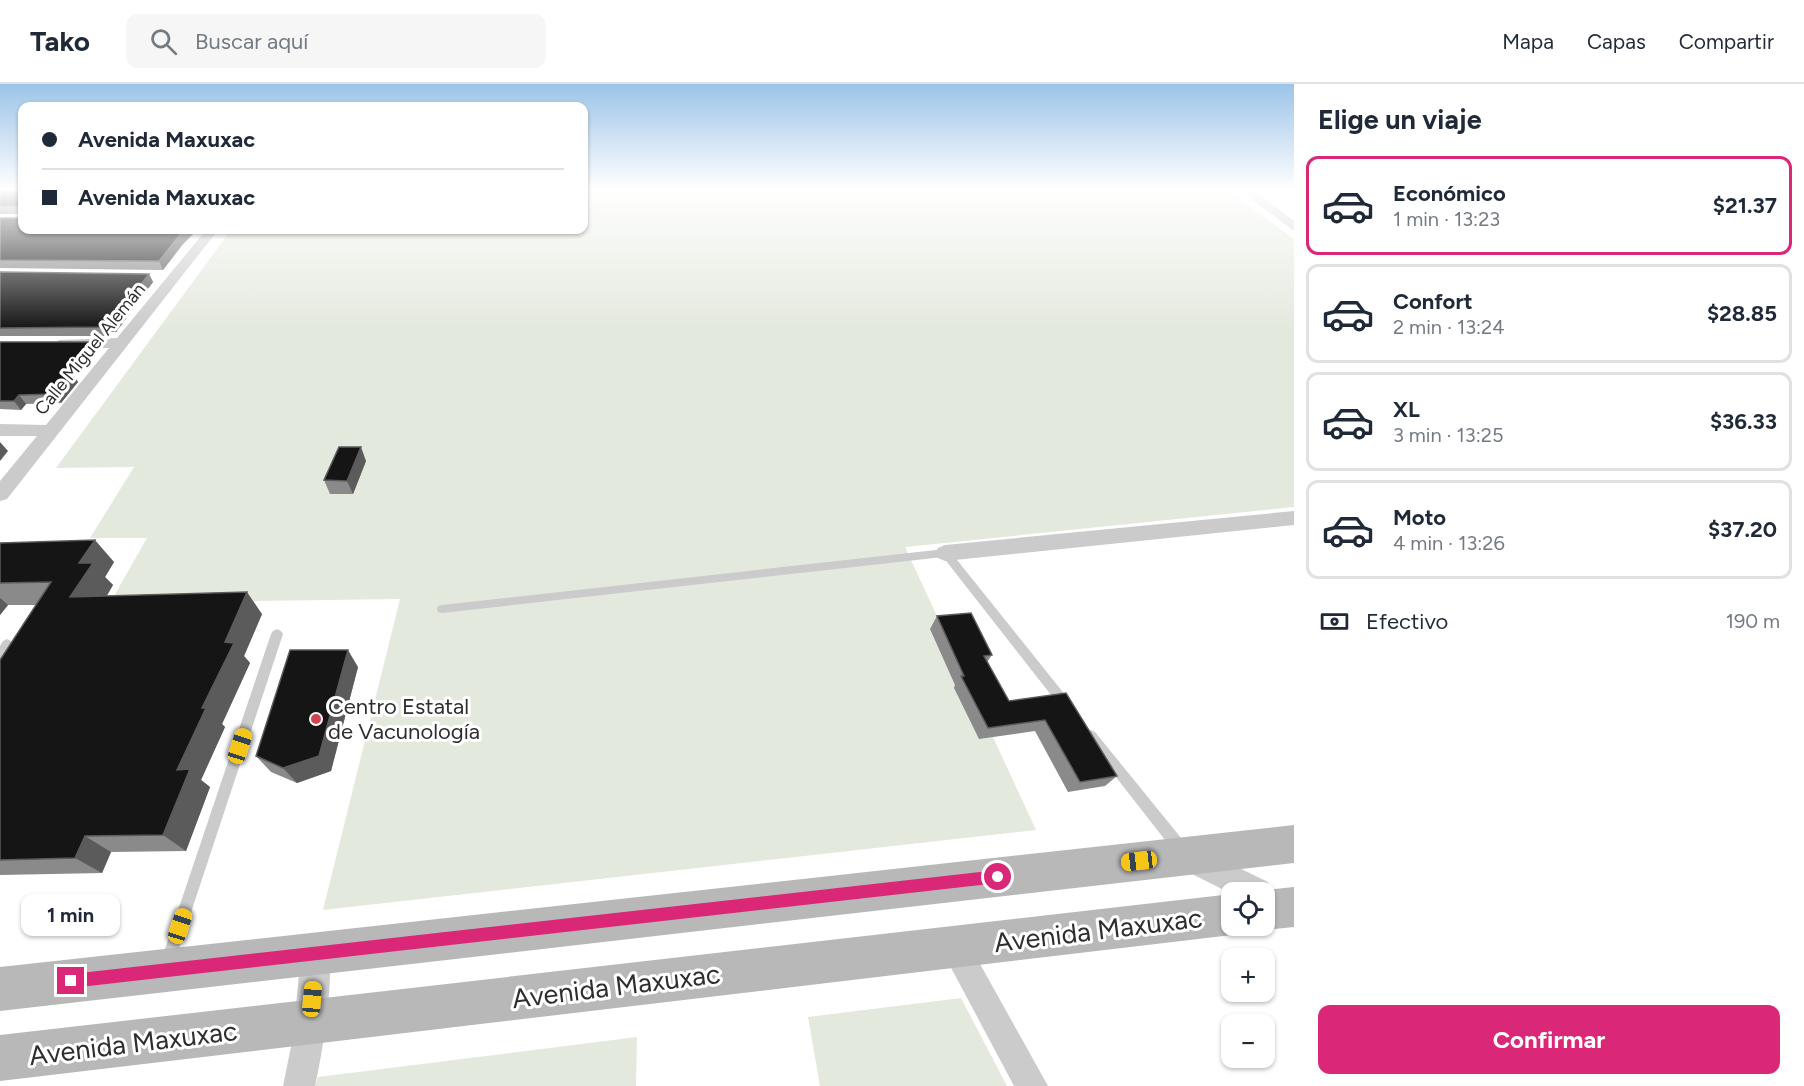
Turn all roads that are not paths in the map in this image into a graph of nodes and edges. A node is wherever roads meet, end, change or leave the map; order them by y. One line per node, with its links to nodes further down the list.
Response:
1 (206, 236): 3 (street, Calle Miguel Alemán)
2 (48, 343): 3 (street)
3 (120, 343): 5 (street, Calle Miguel Alemán)
4 (0, 430): 5 (street)
5 (50, 431): 6 (street, Calle Miguel Alemán)
6 (0, 494)
7 (1294, 518): 8 (street)
8 (945, 554): 9 (lane); 14 (lane)
9 (442, 609)
10 (276, 634): 19 (lane)
11 (7, 644): 12 (lane)
12 (0, 656)
13 (1294, 844): 14 (main road)
14 (1186, 856): 15 (street); 18 (main road)
15 (1277, 904)
16 (1221, 915): 17 (main road, Avenida Maxuxac)
17 (955, 947): 21 (main road, Avenida Maxuxac); 24 (street)
18 (316, 953): 19 (main road); 21 (street)
19 (166, 970): 20 (main road)
20 (0, 989)
21 (310, 1022): 22 (main road, Avenida Maxuxac); 23 (street)
22 (0, 1058)
23 (298, 1086)
24 (1032, 1086)

